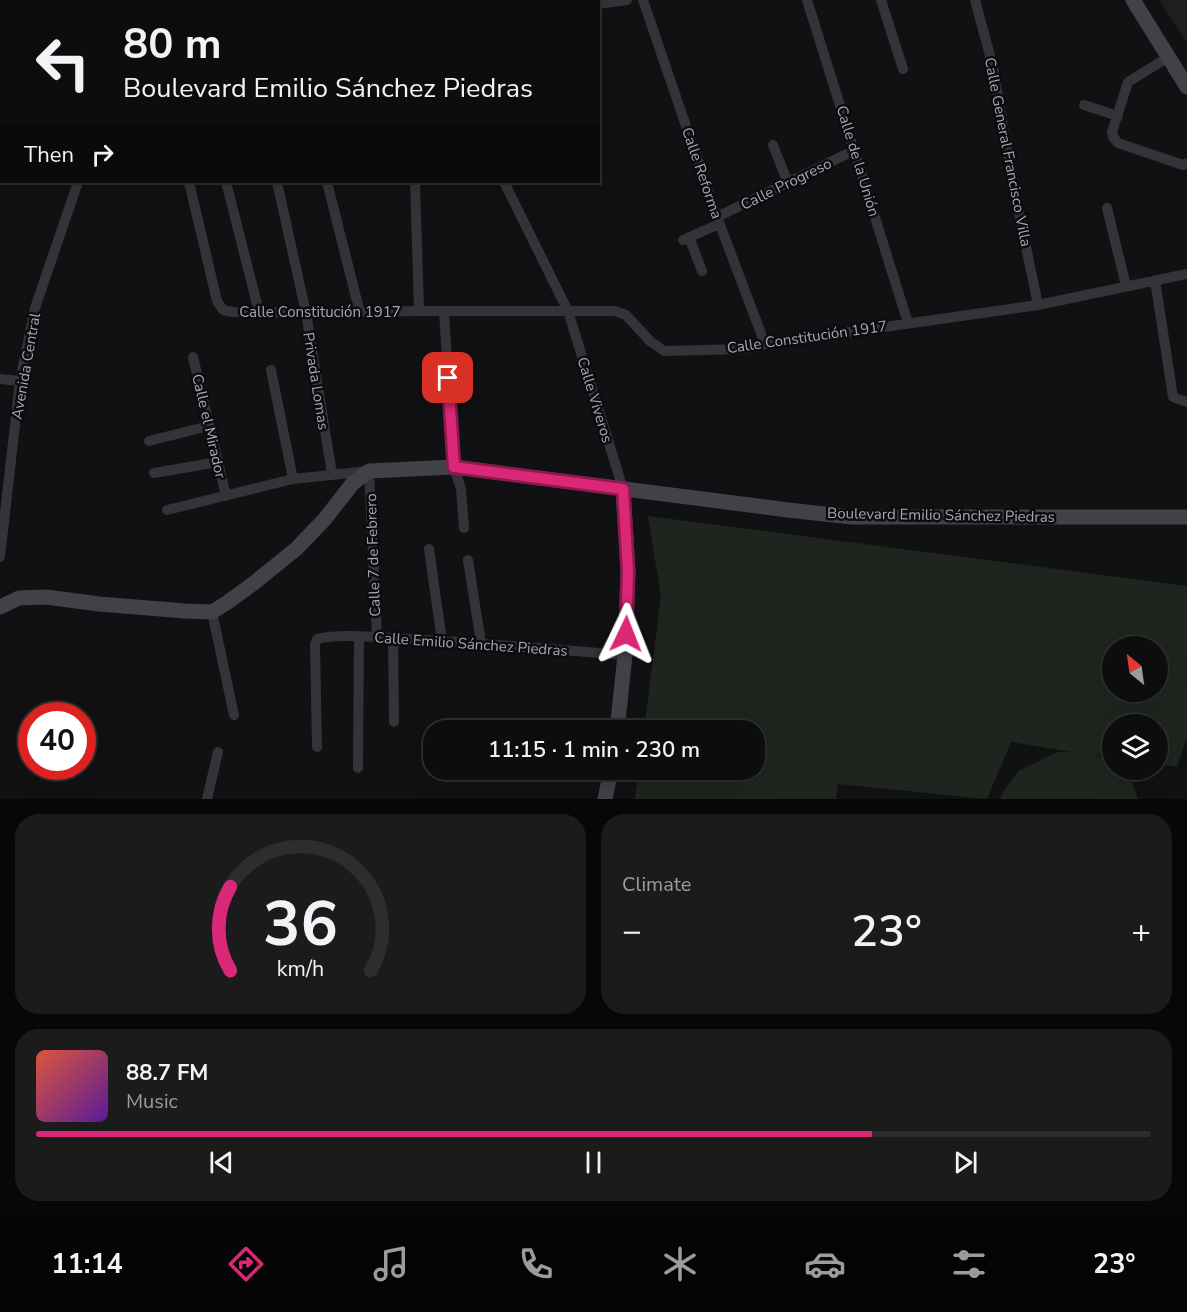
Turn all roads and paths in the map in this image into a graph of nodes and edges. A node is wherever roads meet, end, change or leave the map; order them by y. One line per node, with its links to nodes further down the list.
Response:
1 (627, 0): 7 (street)
2 (643, 0): 25 (street, Calle Reforma)
3 (807, 0): 14 (street, Calle de la Unión)
4 (881, 0): 9 (street)
5 (975, 0): 30 (street, Calle General Francisco Villa)
6 (1133, 0): 8 (main road)
7 (600, 4)
8 (1167, 58): 10 (main road); 12 (street)
9 (903, 69)
10 (1187, 87)
11 (1084, 105): 12 (street)
12 (1118, 116): 15 (street)
13 (773, 145): 23 (street)
14 (855, 150): 23 (street, Calle Progreso); 37 (street, Calle de la Unión)
15 (1187, 163)
16 (78, 183): 42 (street, Avenida Central)
17 (189, 183): 33 (street, Calle Constitución 1917)
18 (226, 183): 33 (street)
19 (277, 183): 35 (street, Privada Lomas)
20 (327, 183): 36 (street)
21 (415, 183): 31 (street)
22 (504, 183): 32 (street, Calle Viveros)
23 (788, 183): 25 (street, Calle Progreso)
24 (1107, 208): 29 (street)
25 (718, 221): 26 (street, Calle Progreso); 38 (street, Calle Reforma)
26 (702, 271)
27 (1187, 274): 28 (street, Calle Constitución 1917)
28 (1155, 280): 29 (street, Calle Constitución 1917); 43 (street)
29 (1126, 286): 30 (street, Calle Constitución 1917)
30 (1038, 305): 37 (street, Calle Constitución 1917)
31 (419, 311): 34 (street, Calle Constitución 1917); 36 (street, Calle Constitución 1917)
32 (568, 311): 34 (street, Calle Constitución 1917); 38 (street, Calle Constitución 1917); 52 (street, Calle Viveros)
33 (259, 312): 35 (street, Calle Constitución 1917)
34 (444, 312): 47 (street)
35 (306, 313): 36 (street, Calle Constitución 1917); 50 (street, Privada Lomas)
36 (360, 313)
37 (908, 323): 38 (street, Calle Constitución 1917)
38 (765, 344)
39 (193, 357): 44 (street, Calle el Mirador)
40 (271, 370): 51 (street)
41 (0, 379): 42 (street)
42 (20, 381): 58 (street, Avenida Central)
43 (1187, 402)
44 (209, 426): 45 (street); 46 (street, Calle el Mirador)
45 (149, 441)
46 (218, 462): 49 (street); 53 (street, Calle el Mirador)
47 (454, 467): 48 (main road, Boulevard Emilio Sánchez Piedras); 52 (main road, Boulevard Emilio Sánchez Piedras); 56 (street)
48 (369, 471): 50 (street); 61 (main road); 63 (street, Calle 7 de Febrero)
49 (154, 473)
50 (332, 474): 51 (street)
51 (293, 478): 53 (street)
52 (623, 489): 55 (main road, Boulevard Emilio Sánchez Piedras); 67 (main road)
53 (226, 496): 54 (street)
54 (167, 510)
55 (1187, 517)
56 (464, 528)
57 (429, 549): 65 (street)
58 (0, 557)
59 (468, 560): 66 (street)
60 (0, 606): 61 (main road)
61 (212, 612): 68 (street)
62 (359, 637): 63 (street, Calle Emilio Sánchez Piedras); 71 (street, Calle Emilio Sánchez Piedras); 73 (street)
63 (377, 638): 64 (street, Calle Emilio Sánchez Piedras)
64 (393, 638): 65 (street, Calle Emilio Sánchez Piedras); 70 (street)
65 (442, 641): 66 (street, Calle Emilio Sánchez Piedras)
66 (481, 643): 67 (street, Calle Emilio Sánchez Piedras)
67 (625, 655): 69 (main road)
68 (234, 714)
69 (618, 720)
70 (394, 722)
71 (317, 747)
72 (218, 752): 75 (street)
73 (358, 768)
74 (609, 780): 76 (main road)
75 (207, 799)
76 (605, 799)

